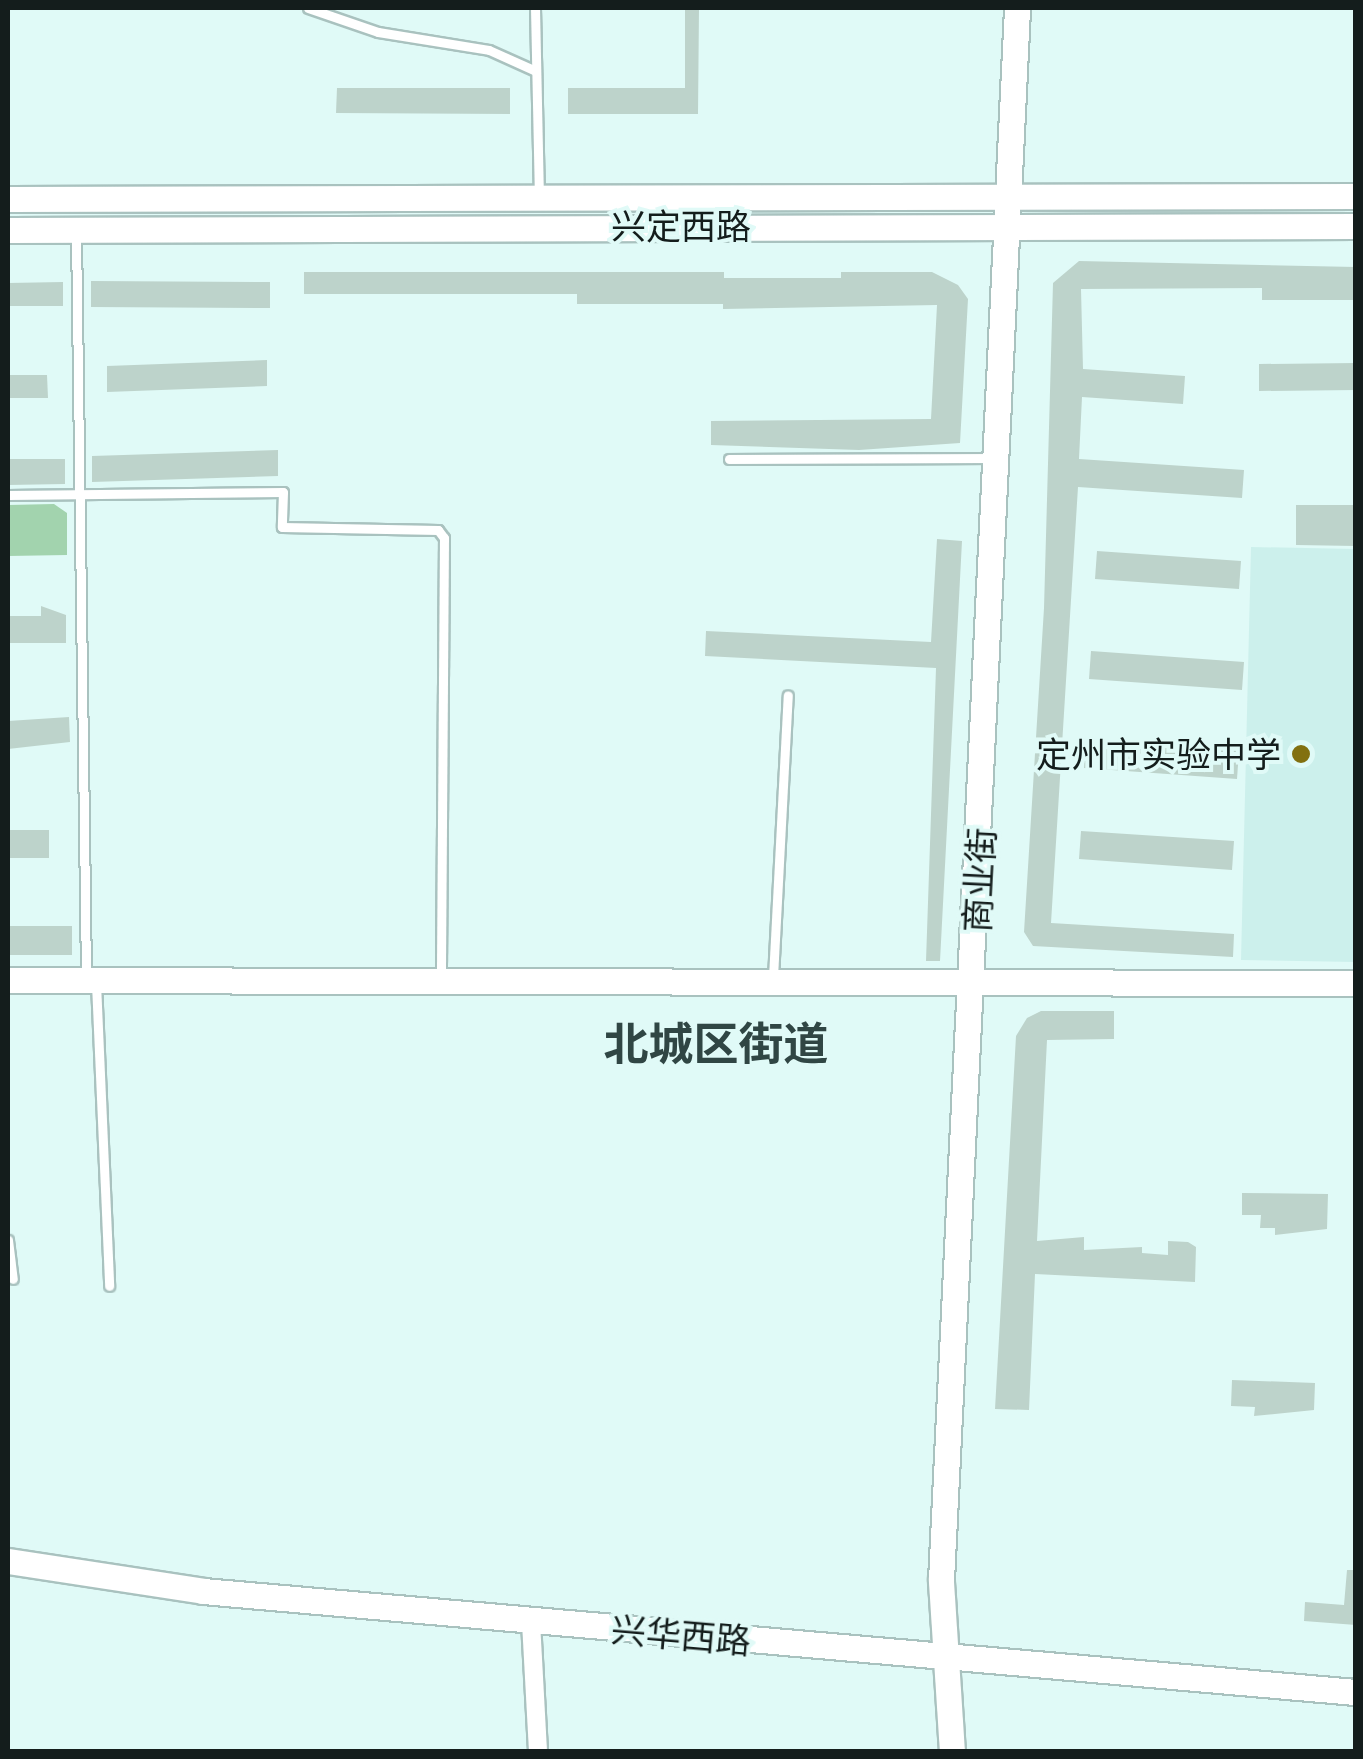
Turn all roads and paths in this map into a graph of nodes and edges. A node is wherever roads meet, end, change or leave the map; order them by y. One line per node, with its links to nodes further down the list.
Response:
1 (308, 8): 4 (lane)
2 (535, 8): 4 (lane)
3 (1018, 8): 5 (main road, 商业街)
4 (536, 72): 6 (lane)
5 (1012, 194): 6 (main road, 兴定西路); 7 (main road, 兴定西路); 9 (main road, 商业街)
6 (539, 196): 8 (main road, 兴定西路)
7 (1356, 196)
8 (8, 200)
9 (1011, 225): 10 (main road, 兴定西路); 12 (main road, 兴定西路); 13 (main road, 商业街)
10 (1356, 226)
11 (8, 230): 12 (main road, 兴定西路)
12 (76, 230): 16 (lane)
13 (1000, 458): 14 (lane); 23 (main road, 商业街)
14 (729, 459)
15 (8, 494): 16 (lane)
16 (80, 494): 19 (lane); 20 (lane)
17 (788, 695): 21 (lane)
18 (8, 980): 19 (main road)
19 (91, 980): 20 (main road); 26 (lane)
20 (441, 982): 21 (main road)
21 (773, 983): 23 (main road)
22 (1356, 983): 23 (main road)
23 (974, 984): 29 (main road, 商业街)
24 (8, 1240): 25 (lane)
25 (13, 1279)
26 (109, 1286)
27 (8, 1561): 28 (main road, 兴华西路)
28 (531, 1622): 29 (main road, 兴华西路); 31 (street)
29 (944, 1658): 30 (main road, 兴华西路); 32 (main road, 商业街)
30 (1356, 1692)
31 (538, 1752)
32 (952, 1752)

